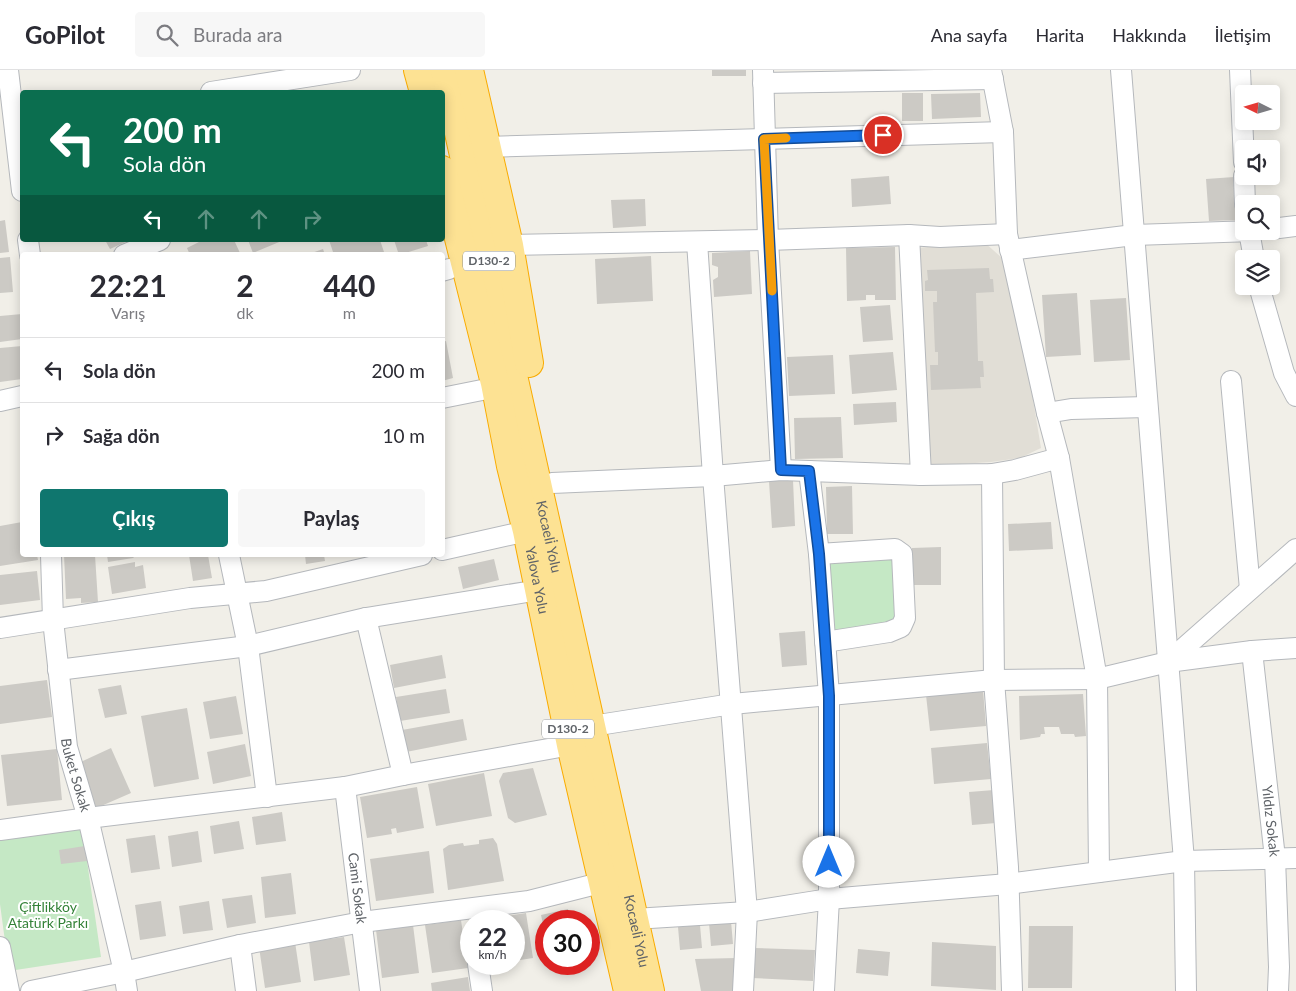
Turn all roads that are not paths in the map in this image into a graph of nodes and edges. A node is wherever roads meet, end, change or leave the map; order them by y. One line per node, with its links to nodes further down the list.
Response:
1 (8, 70): 11 (street)
2 (350, 70): 8 (street)
3 (1121, 70): 23 (street)
4 (1240, 70): 15 (street)
5 (992, 75): 6 (street); 12 (street)
6 (763, 76): 14 (street)
7 (430, 79): 9 (highway)
8 (242, 90)
9 (439, 90)
10 (445, 97): 16 (highway)
11 (12, 124): 17 (street)
12 (1003, 132): 14 (street); 27 (street)
13 (445, 138): 58 (highway, Kocaeli̇ Yolu / D130-2)
14 (764, 139): 16 (street); 24 (street)
15 (1243, 140)
16 (486, 146): 28 (highway)
17 (20, 178)
18 (445, 182): 41 (highway, Yalova Yolu / D130-2)
19 (1296, 226): 20 (street)
20 (1280, 227)
21 (1235, 232): 23 (street)
22 (910, 235): 24 (street); 27 (street); 45 (street)
23 (1134, 235): 27 (street); 38 (street)
24 (768, 240): 26 (street); 42 (street)
25 (155, 242): 29 (street)
26 (697, 242): 28 (street); 46 (street)
27 (1008, 242): 39 (street)
28 (509, 246): 47 (highway)
29 (131, 252)
30 (446, 270): 33 (highway)
31 (1262, 295): 35 (street)
32 (1231, 381): 55 (street)
33 (482, 390): 36 (street); 41 (highway)
34 (20, 396): 37 (street)
35 (1296, 396)
36 (445, 397)
37 (0, 401)
38 (1148, 406): 39 (street); 66 (street)
39 (1047, 413): 40 (street)
40 (1059, 458): 44 (street); 68 (street)
41 (511, 466): 48 (highway, Yalova Yolu / D130-2)
42 (781, 470): 43 (street); 46 (street)
43 (809, 471): 45 (street); 51 (street)
44 (992, 474): 45 (street); 69 (street)
45 (921, 475)
46 (713, 476): 47 (street); 71 (street)
47 (552, 483): 58 (highway)
48 (528, 531): 49 (street); 56 (highway, Yalova Yolu / D130-2)
49 (445, 549)
50 (1296, 549): 55 (street)
51 (819, 554): 62 (street); 62 (street)
52 (51, 557): 60 (street, Buket Sokak)
53 (229, 557): 57 (street)
54 (413, 557): 57 (street)
55 (1250, 589): 66 (street)
56 (539, 590): 59 (street); 73 (highway, Yalova Yolu / D130-2)
57 (237, 595): 60 (street); 63 (street)
58 (566, 611): 72 (highway, Kocaeli̇ Yolu / D130-2)
59 (366, 618): 63 (street); 74 (street)
60 (53, 620): 61 (street); 67 (street, Buket Sokak)
61 (0, 628)
62 (825, 642): 70 (street)
63 (248, 646): 67 (street); 76 (street)
64 (1296, 648): 65 (street)
65 (1252, 652): 66 (street); 79 (street, Yıldız Sokak)
66 (1168, 662): 68 (street); 81 (street)
67 (58, 670): 77 (street, Buket Sokak)
68 (1098, 679): 69 (street); 82 (street)
69 (994, 680): 70 (street); 84 (street)
70 (829, 696): 71 (street); 85 (street)
71 (732, 704): 72 (street); 87 (street)
72 (592, 726): 89 (highway, Kocaeli̇ Yolu / D130-2)
73 (571, 745): 74 (street); 83 (highway, Yalova Yolu / D130-2)
74 (404, 775): 75 (street)
75 (345, 787): 76 (street); 90 (street, Cami Sokak)
76 (267, 797): 77 (street)
77 (88, 818): 78 (street); 94 (street, Buket Sokak)
78 (0, 830)
79 (1275, 858): 80 (street); 81 (street); 106 (street, Yıldız Sokak)
80 (1296, 858)
81 (1184, 861): 82 (street); 105 (street)
82 (1099, 872): 84 (street)
83 (604, 882): 86 (street); 100 (highway, Yalova Yolu / D130-2)
84 (1008, 884): 85 (street); 104 (street)
85 (829, 899): 87 (street); 103 (street)
86 (489, 910)
87 (747, 912): 89 (street); 102 (street)
88 (460, 915): 90 (street)
89 (634, 919): 101 (highway, Kocaeli̇ Yolu / D130-2)
90 (362, 922): 91 (street); 98 (street, Cami Sokak)
91 (240, 945): 94 (street); 97 (street)
92 (0, 947): 95 (street)
93 (480, 975): 99 (street)
94 (126, 982): 96 (street)
95 (9, 991)
96 (31, 991)
97 (246, 991)
98 (370, 991)
99 (482, 991)
100 (628, 991)
101 (650, 991)
102 (743, 991)
103 (824, 991)
104 (1012, 991)
105 (1186, 991)
106 (1278, 991)

